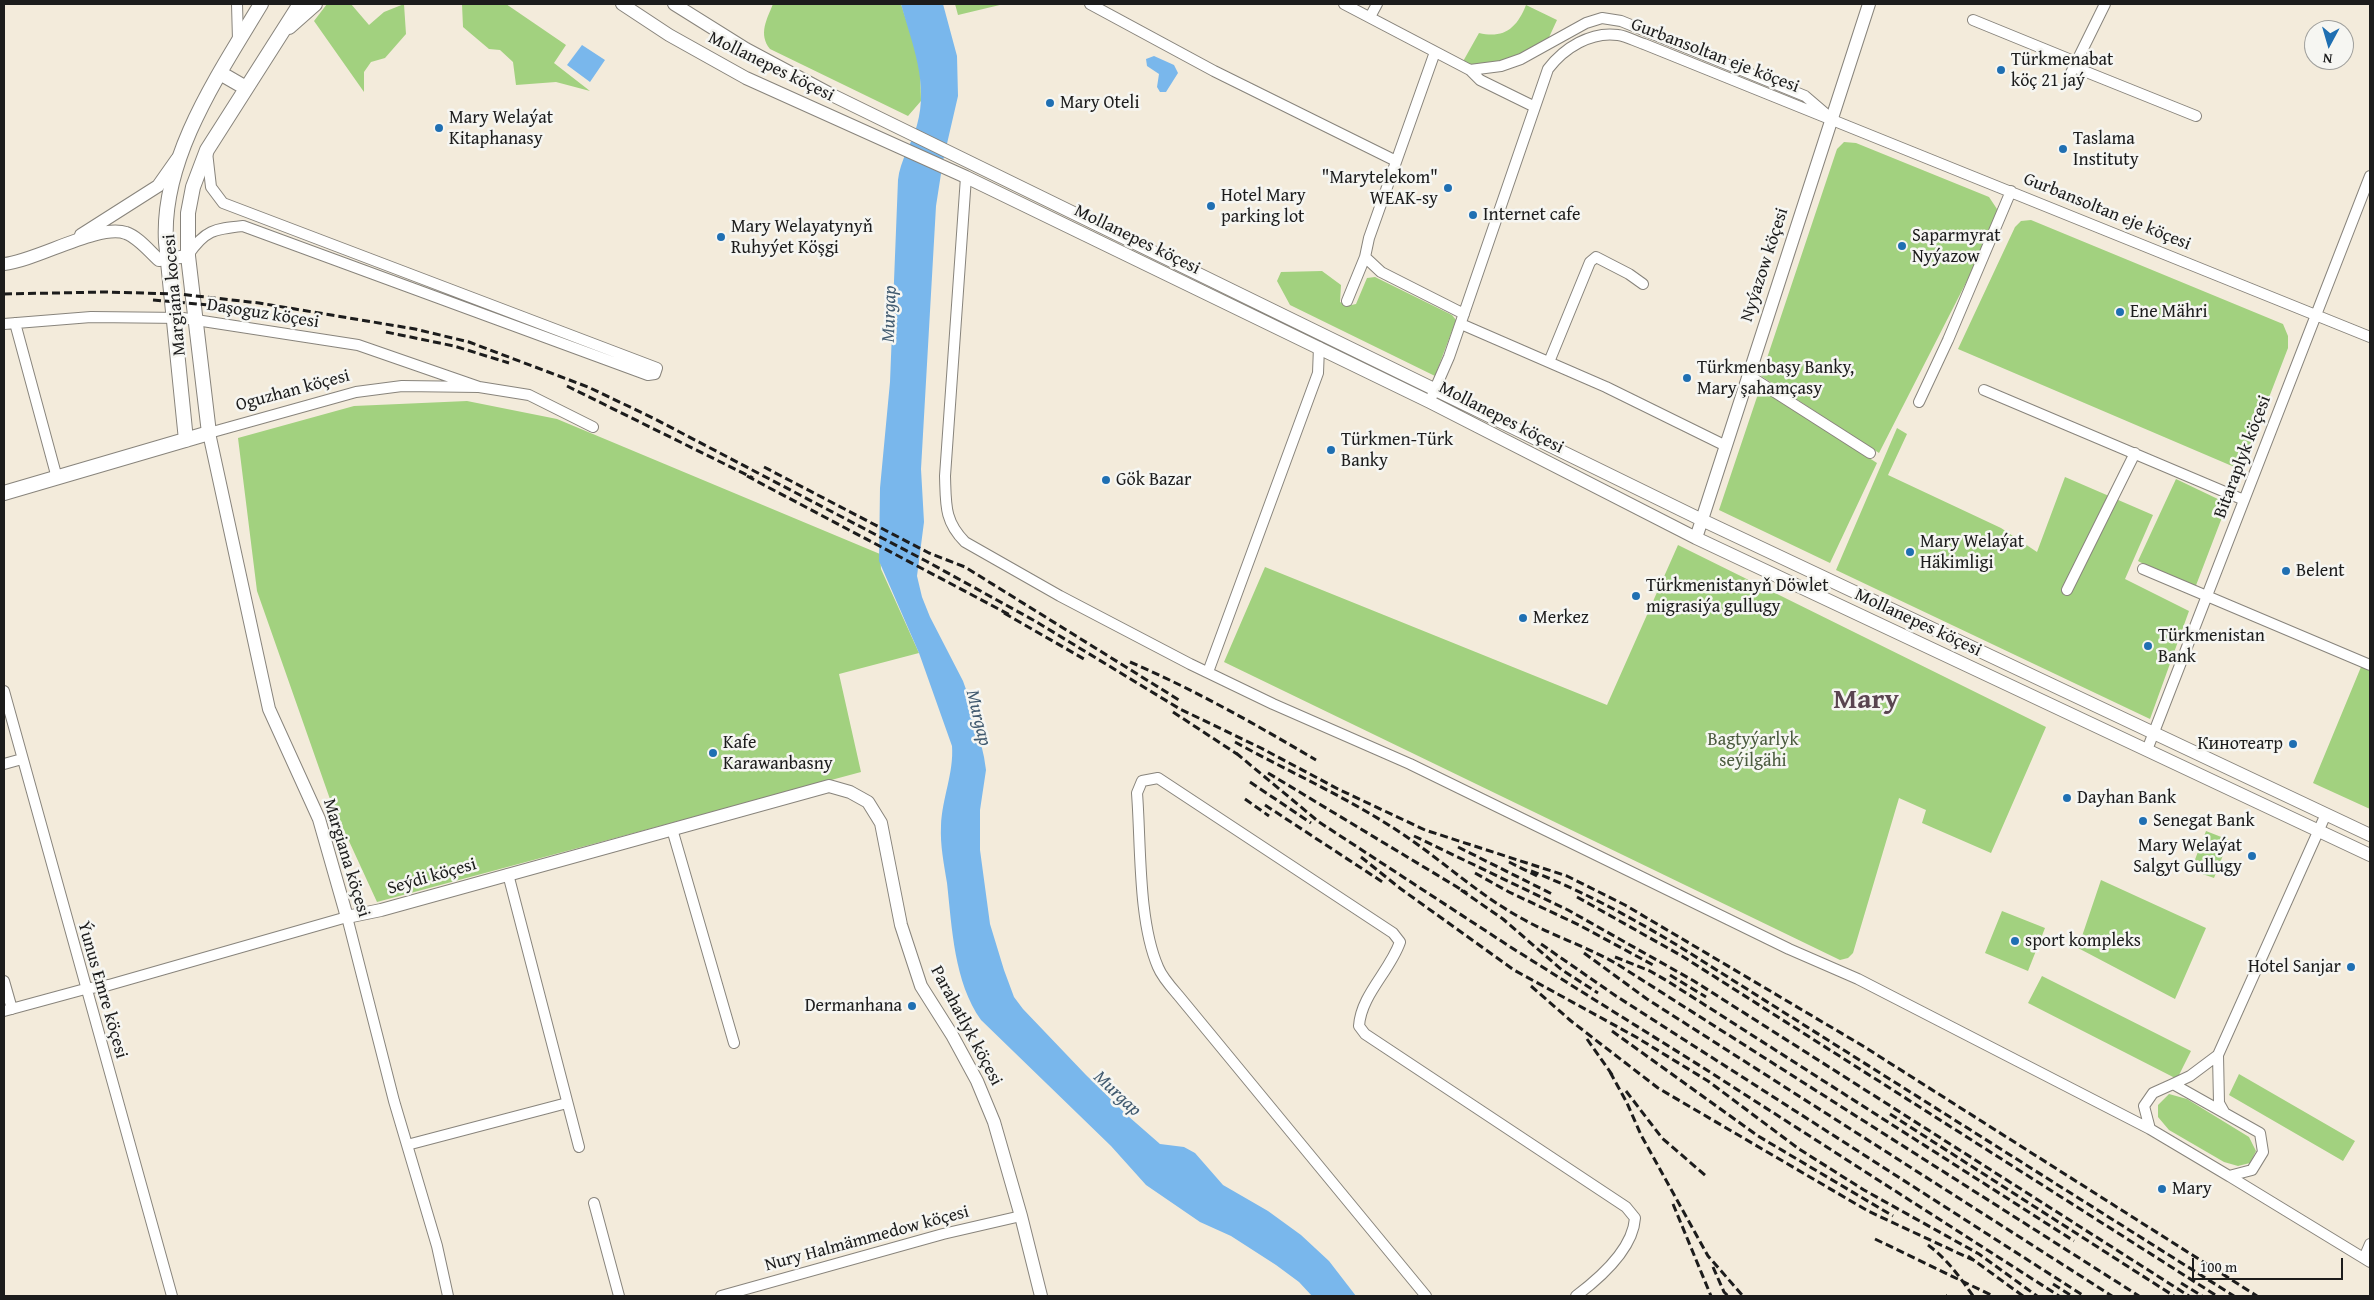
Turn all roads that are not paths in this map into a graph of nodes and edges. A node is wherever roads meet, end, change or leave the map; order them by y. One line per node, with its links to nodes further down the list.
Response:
1 (238, 4): 15 (street)
2 (261, 4): 15 (main road, Margiana kocesi)
3 (300, 4): 14 (main road, Margiana kocesi)
4 (315, 4): 14 (main road)
5 (622, 4): 24 (street, Mollanepes köçesi)
6 (674, 4): 22 (street, Mollanepes köçesi)
7 (1090, 4): 29 (street)
8 (1344, 4): 12 (street)
9 (1377, 4): 12 (street)
10 (1869, 4): 26 (street, Nyýazow köçesi)
11 (2105, 4): 17 (street)
12 (1370, 17): 16 (street)
13 (1973, 20): 17 (street)
14 (281, 33): 21 (main road, Margiana kocesi)
15 (238, 42): 19 (main road, Margiana kocesi)
16 (1435, 52): 18 (street); 29 (street)
17 (2075, 65): 20 (street); 25 (street)
18 (1470, 70): 23 (street); 26 (street, Gurbansoltan eje köçesi)
19 (220, 73): 21 (main road); 28 (main road, Margiana kocesi)
20 (2068, 79)
21 (246, 88): 27 (main road, Margiana kocesi)
22 (834, 96): 24 (street); 53 (street, Mollanepes köçesi)
23 (1535, 107): 26 (street, Gurbansoltan eje köçesi); 44 (street, Gurbansoltan eje köçesi)
24 (827, 113): 31 (street, Mollanepes köçesi)
25 (2196, 116)
26 (1831, 118): 32 (street, Gurbansoltan eje köçesi); 50 (street, Nyýazow köçesi)
27 (207, 150): 34 (main road, Margiana kocesi); 38 (street)
28 (178, 157): 33 (street); 36 (main road, Margiana kocesi)
29 (1396, 161): 35 (street)
30 (2370, 176): 42 (street, Bitaraplyk köçesi)
31 (966, 177): 48 (street, Mollanepes köçesi); 70 (street)
32 (2011, 191): 42 (street, Gurbansoltan eje köçesi); 54 (street)
33 (66, 245): 36 (street); 37 (street)
34 (188, 256): 36 (street); 40 (street); 45 (main road, Margiana kocesi)
35 (1365, 257): 41 (street); 44 (street)
36 (168, 259): 43 (main road, Margiana kocesi)
37 (4, 264)
38 (418, 277): 40 (street); 40 (street)
39 (1643, 284): 49 (street)
40 (414, 290)
41 (1347, 301)
42 (2316, 314): 47 (street, Gurbansoltan eje köçesi); 63 (street, Bitaraplyk köçesi)
43 (174, 318): 45 (street, Daşoguz köçesi); 46 (street, Daşoguz köçesi); 57 (main road, Margiana kocesi)
44 (1462, 319): 49 (street); 53 (street, Gurbansoltan eje köçesi)
45 (195, 320): 51 (street, Daşoguz köçesi); 56 (main road, Margiana kocesi)
46 (9, 324): 61 (street)
47 (2370, 337)
48 (1319, 347): 53 (street, Mollanepes köçesi); 70 (street)
49 (1549, 362): 58 (street)
50 (1748, 375): 58 (street, Nyýazow köçesi); 60 (street)
51 (479, 387): 55 (street, Oguzhan köçesi); 56 (street, Oguzhan köçesi)
52 (1984, 390): 59 (street)
53 (1433, 396): 64 (street, Mollanepes köçesi); 65 (street, Mollanepes köçesi)
54 (1919, 402)
55 (593, 427)
56 (209, 434): 57 (main road, Oguzhan köçesi); 83 (street, Margiana köçesi)
57 (186, 440): 61 (main road, Oguzhan köçesi)
58 (1726, 446): 64 (street, Nyýazow köçesi)
59 (2135, 453): 63 (street); 67 (street)
60 (1870, 454)
61 (57, 478): 62 (main road, Oguzhan köçesi)
62 (4, 492)
63 (2244, 500): 68 (street, Bitaraplyk köçesi)
64 (1702, 520): 65 (street, Nyýazow köçesi); 72 (street, Mollanepes köçesi)
65 (1696, 538): 73 (street, Mollanepes köçesi)
66 (2142, 569): 68 (street)
67 (2067, 590)
68 (2205, 597): 69 (street); 72 (street, Bitaraplyk köçesi)
69 (2370, 665)
70 (1208, 672): 92 (street)
71 (4, 691): 74 (street, Ýunus Emre köçesi)
72 (2154, 732): 73 (street, Bitaraplyk köçesi); 77 (street, Mollanepes köçesi)
73 (2147, 750): 79 (street, Mollanepes köçesi)
74 (22, 759): 75 (street); 85 (street, Ýunus Emre köçesi)
75 (4, 764)
76 (868, 802): 78 (street, Seýdi köçesi); 97 (street, Parahatlyk köçesi)
77 (2326, 814): 79 (street); 80 (street, Mollanepes köçesi)
78 (672, 829): 82 (street, Seýdi köçesi); 87 (street)
79 (2319, 830): 81 (street, Mollanepes köçesi); 88 (street)
80 (2370, 835)
81 (2370, 855)
82 (508, 874): 83 (street, Seýdi köçesi); 90 (street)
83 (348, 917): 85 (street, Seýdi köçesi); 93 (street, Margiana köçesi)
84 (4, 981): 86 (street)
85 (85, 989): 86 (street, Seýdi köçesi); 100 (street, Ýunus Emre köçesi)
86 (8, 1010)
87 (734, 1043)
88 (2218, 1055): 89 (street); 91 (street)
89 (2173, 1084): 91 (street); 92 (street)
90 (567, 1103): 93 (street); 94 (street)
91 (2224, 1112): 95 (street)
92 (2150, 1129): 95 (street)
93 (407, 1144): 101 (street, Margiana köçesi)
94 (579, 1147)
95 (2229, 1176): 99 (street)
96 (594, 1203): 102 (street)
97 (1021, 1216): 103 (street, Nury Halmämmedow köçesi); 104 (street, Parahatlyk köçesi)
98 (2370, 1244): 99 (street)
99 (2367, 1260)
100 (172, 1296)
101 (448, 1296)
102 (619, 1296)
103 (721, 1296)
104 (1041, 1296)
105 (1426, 1296): 106 (street)
106 (1576, 1296)

